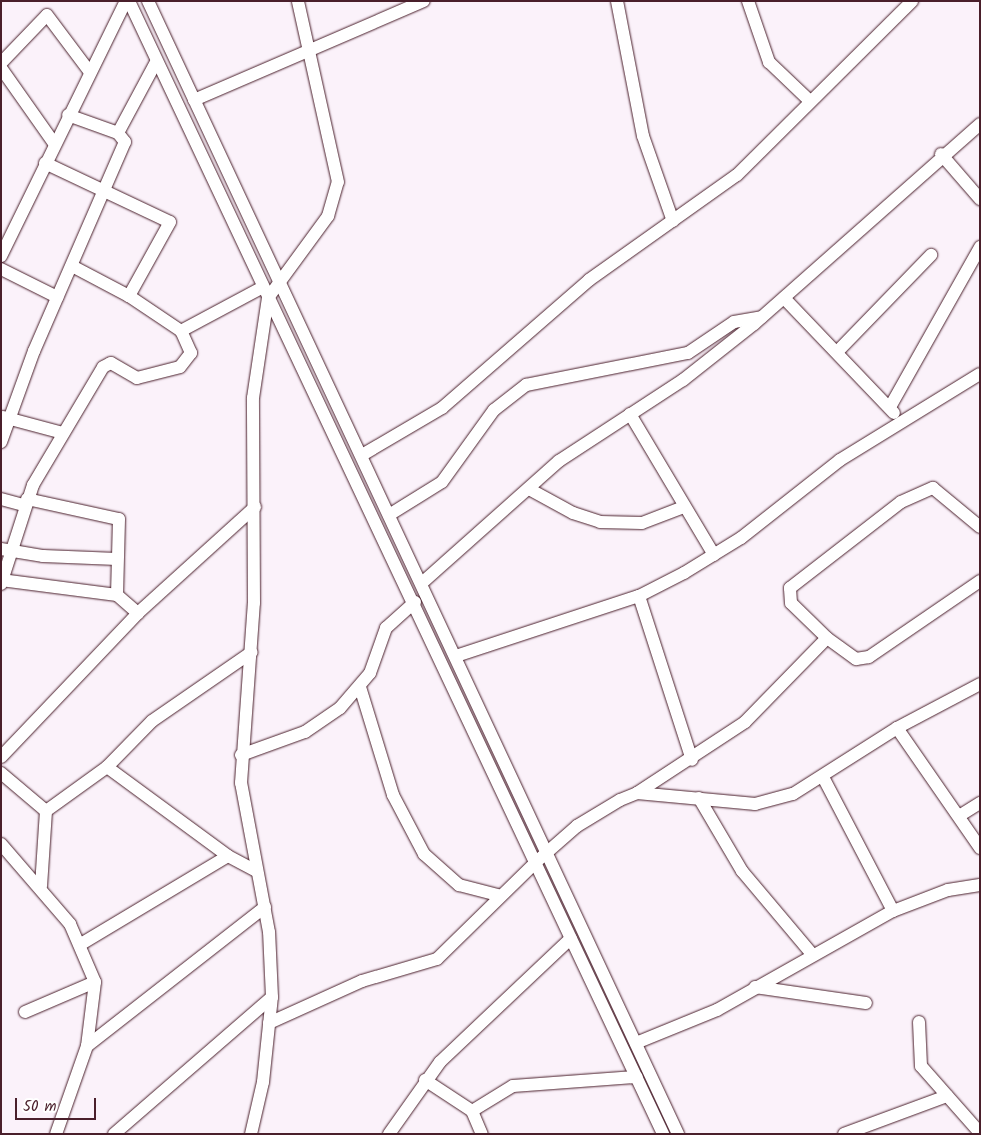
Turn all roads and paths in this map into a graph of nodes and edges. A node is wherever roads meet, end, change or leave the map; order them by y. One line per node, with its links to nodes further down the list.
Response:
1 (128, 1): 9 (street); 13 (street)
2 (148, 1): 12 (street)
3 (298, 1): 8 (street)
4 (424, 1): 8 (street)
5 (617, 1): 25 (street)
6 (748, 1): 16 (street)
7 (912, 1): 16 (street)
8 (310, 51): 15 (street); 31 (street)
9 (156, 62): 14 (street); 19 (street)
10 (1, 63): 13 (street)
11 (1, 68): 20 (street)
12 (179, 68): 14 (street); 15 (street)
13 (89, 72): 17 (street)
14 (163, 75): 32 (street)
15 (194, 100): 31 (street)
16 (810, 101): 25 (street)
17 (68, 115): 19 (street); 20 (street)
18 (980, 124): 21 (street)
19 (118, 133): 23 (street)
20 (54, 143): 22 (street)
21 (941, 154): 24 (street); 35 (street)
22 (45, 163): 23 (street); 28 (street)
23 (103, 189): 29 (street); 33 (street)
24 (980, 199)
25 (673, 222): 46 (street)
26 (980, 246): 40 (street)
27 (931, 254): 38 (street)
28 (1, 256)
29 (72, 266): 33 (street); 34 (street)
30 (1, 269): 34 (street)
31 (281, 284): 32 (street); 46 (street)
32 (265, 293): 37 (street); 50 (street); 53 (street)
33 (129, 296): 37 (street)
34 (57, 297): 42 (street)
35 (784, 298): 36 (street); 38 (street)
36 (762, 317): 41 (street); 52 (street)
37 (181, 331): 44 (street)
38 (838, 351): 40 (street)
39 (980, 374): 43 (street)
40 (890, 407): 43 (street)
41 (630, 414): 47 (street); 51 (street)
42 (5, 417): 44 (street); 45 (street)
43 (900, 421): 56 (street)
44 (63, 433): 49 (street)
45 (1, 442)
46 (362, 455): 52 (street)
47 (530, 489): 51 (street); 60 (street)
48 (1, 499): 49 (street)
49 (26, 502): 55 (street); 57 (street)
50 (255, 507): 64 (street); 66 (street)
51 (684, 507): 56 (street)
52 (388, 512): 53 (street); 60 (street)
53 (372, 516): 63 (street)
54 (980, 527): 65 (street)
55 (5, 549): 57 (street); 59 (street)
56 (714, 555): 62 (street)
57 (117, 559): 61 (street)
58 (980, 581): 65 (street)
59 (2, 582): 61 (street)
60 (422, 582): 67 (street)
61 (117, 596): 64 (street)
62 (640, 596): 67 (street); 73 (street)
63 (415, 602): 69 (street); 86 (street)
64 (138, 613): 72 (street)
65 (827, 638): 73 (street)
66 (252, 652): 71 (street); 74 (street)
67 (456, 656): 84 (street)
68 (980, 684): 70 (street)
69 (360, 687): 71 (street); 90 (street)
70 (897, 728): 76 (street); 81 (street)
71 (242, 755): 87 (street)
72 (1, 757)
73 (692, 760): 77 (street)
74 (107, 766): 80 (street); 85 (street)
75 (1, 773): 80 (street)
76 (823, 777): 78 (street); 92 (street)
77 (637, 793): 78 (street); 84 (street)
78 (699, 798): 95 (street)
79 (980, 803): 81 (street)
80 (46, 811): 89 (street)
81 (960, 816): 83 (street)
82 (1, 844): 89 (street)
83 (980, 848)
84 (548, 853): 86 (street); 103 (street)
85 (228, 856): 87 (street); 94 (street)
86 (536, 862): 90 (street); 93 (street)
87 (256, 871): 91 (street)
88 (980, 885): 92 (street)
89 (41, 886): 94 (street)
90 (498, 895): 102 (street)
91 (265, 907): 98 (street); 104 (street)
92 (893, 911): 95 (street)
93 (571, 938): 105 (street); 106 (street)
94 (81, 944): 96 (street)
95 (812, 954): 97 (street)
96 (94, 982): 100 (street); 104 (street)
97 (755, 987): 99 (street); 103 (street)
98 (272, 998): 102 (street); 111 (street)
99 (866, 1003)
100 (25, 1012)
101 (919, 1022): 107 (street)
102 (269, 1023): 112 (street)
103 (636, 1043): 116 (street)
104 (87, 1046): 110 (street)
105 (637, 1077): 108 (street); 115 (street)
106 (425, 1080): 108 (street); 113 (street)
107 (947, 1096): 109 (street); 117 (street)
108 (472, 1111): 114 (street)
109 (980, 1133)
110 (56, 1134)
111 (114, 1134)
112 (251, 1134)
113 (389, 1134)
114 (482, 1134)
115 (663, 1134)
116 (678, 1134)
117 (844, 1134)

